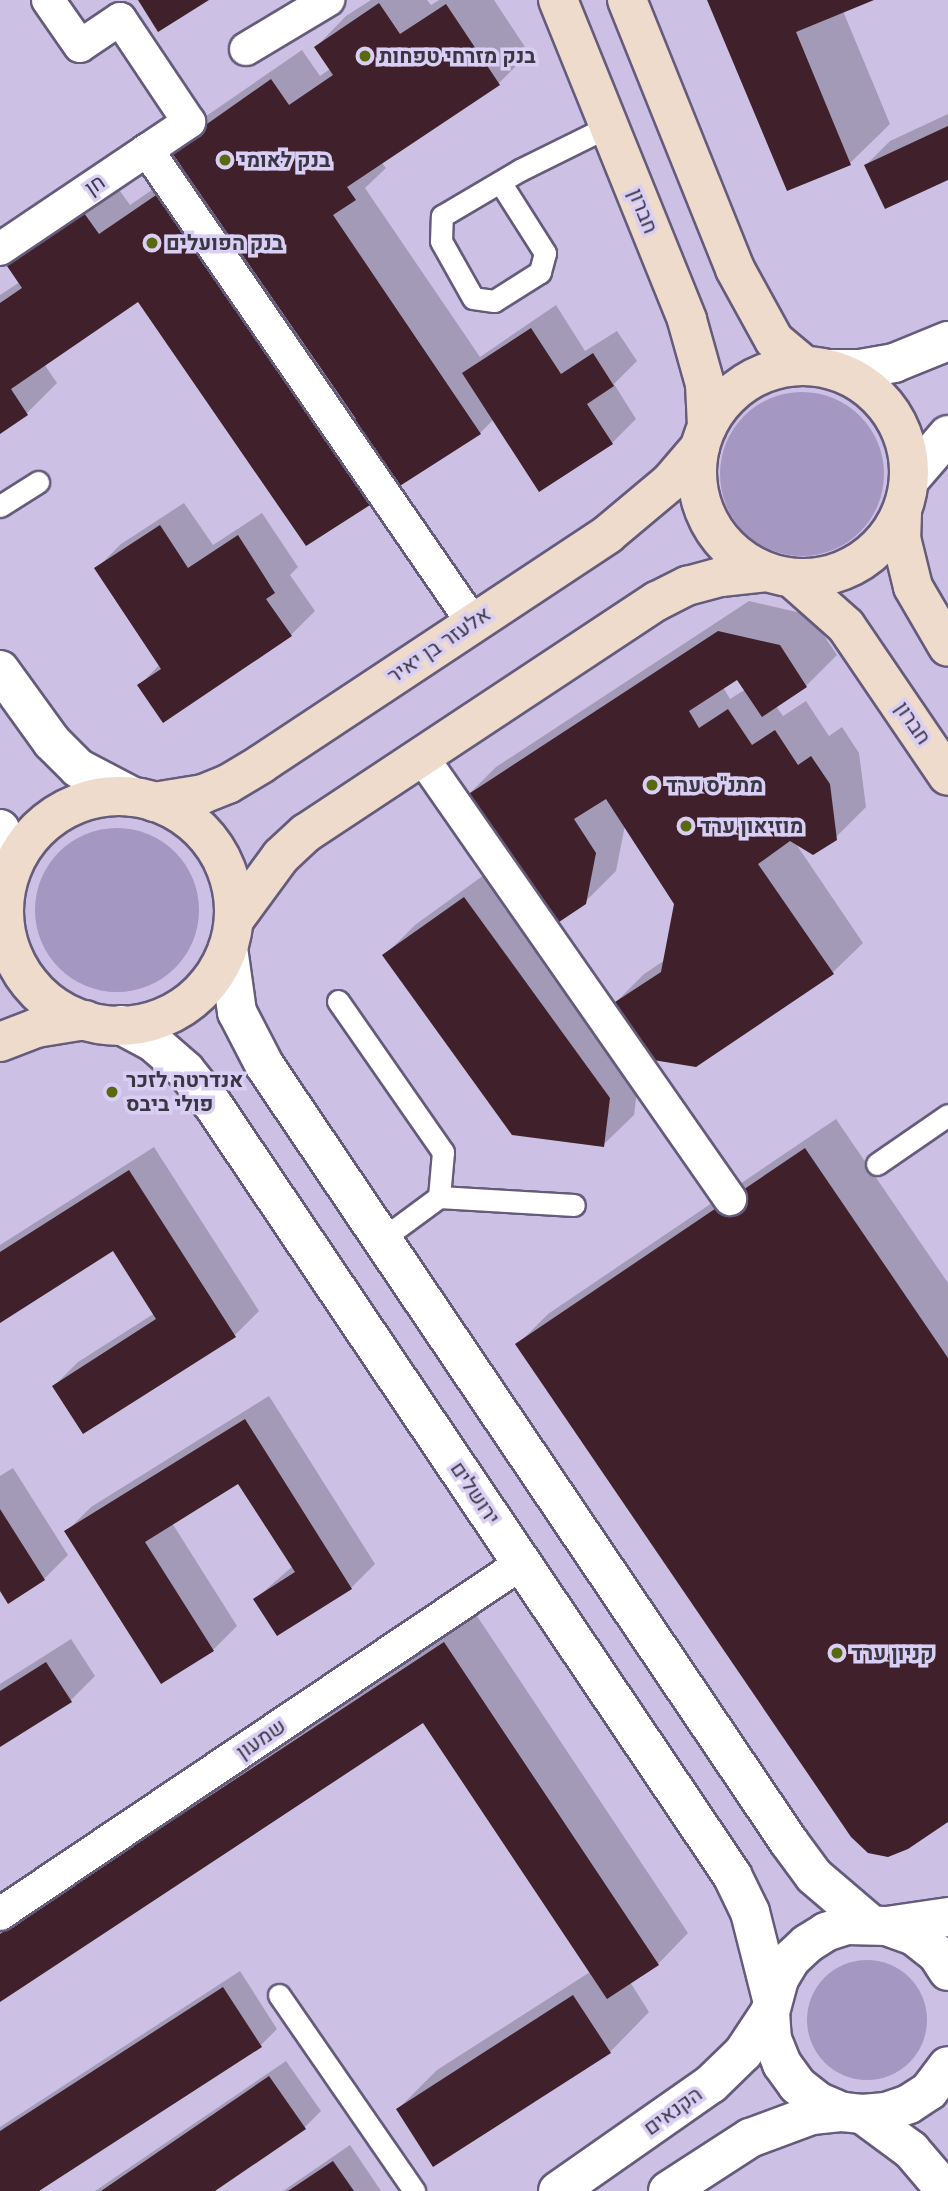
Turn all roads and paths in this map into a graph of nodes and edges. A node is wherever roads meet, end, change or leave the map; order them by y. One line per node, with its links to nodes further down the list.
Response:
1 (48, 0): 7 (street, חן)
2 (328, 0): 5 (street)
3 (558, 0): 6 (main road, חברון)
4 (627, 0): 11 (main road)
5 (246, 49)
6 (609, 126): 8 (lane); 13 (main road, חברון)
7 (147, 150): 9 (street, חן); 18 (street)
8 (500, 182): 8 (lane)
9 (0, 249)
10 (948, 341): 11 (street)
11 (817, 367): 13 (main road); 15 (main road)
12 (948, 435): 15 (street)
13 (703, 437): 17 (main road); 18 (main road, אלעזר בן יאיר)
14 (38, 482): 16 (lane)
15 (906, 496): 17 (main road); 19 (main road)
16 (0, 506)
17 (779, 575): 21 (main road); 22 (main road, חברון)
18 (473, 623): 23 (main road, אלעזר בן יאיר)
19 (948, 647)
20 (0, 670): 23 (street)
21 (422, 757): 26 (main road); 33 (street)
22 (948, 776)
23 (144, 799): 25 (main road); 26 (main road)
24 (0, 830): 25 (street)
25 (5, 893): 28 (main road)
26 (231, 934): 28 (main road); 35 (street)
27 (338, 1001): 32 (lane)
28 (103, 1023): 29 (main road); 36 (street, ירושלים)
29 (0, 1042)
30 (948, 1115): 31 (lane)
31 (877, 1164)
32 (439, 1196): 34 (lane); 35 (lane)
33 (730, 1199)
34 (574, 1205)
35 (382, 1239): 39 (street)
36 (522, 1563): 37 (street, שמעון); 42 (street, ירושלים)
37 (0, 1914)
38 (948, 1917): 39 (street)
39 (878, 1925): 40 (street); 42 (street, הקנאים)
40 (948, 1971)
41 (279, 1995): 45 (lane)
42 (771, 2006): 44 (street, ירושלים); 46 (street, הקנאים)
43 (948, 2067): 44 (street)
44 (853, 2113): 47 (street); 48 (street)
45 (414, 2191)
46 (558, 2191)
47 (668, 2191)
48 (946, 2191)

